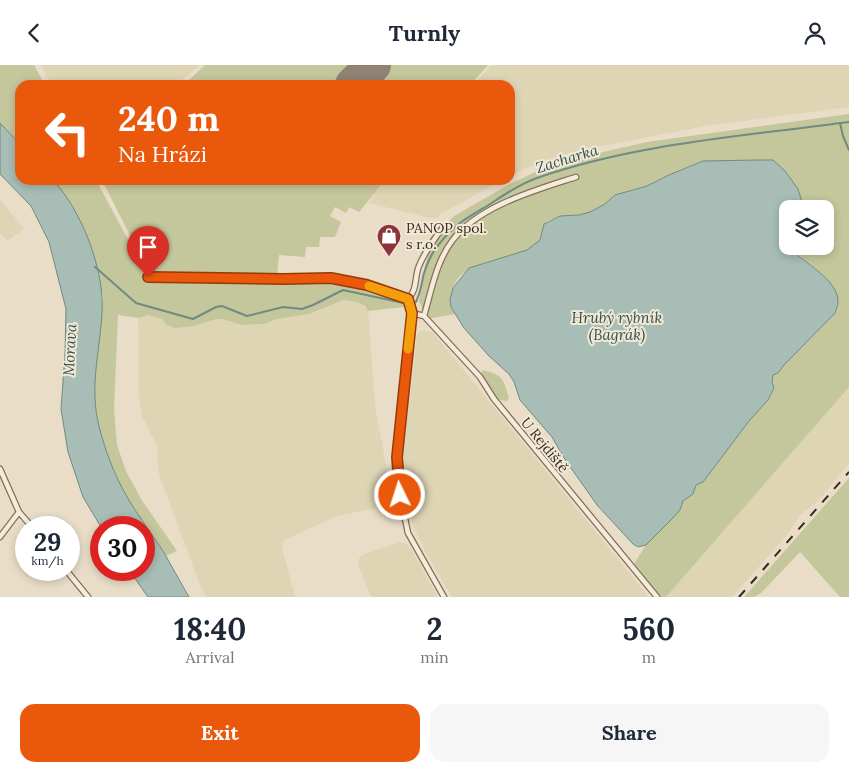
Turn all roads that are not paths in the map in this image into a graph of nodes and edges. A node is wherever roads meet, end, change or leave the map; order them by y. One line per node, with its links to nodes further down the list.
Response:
1 (576, 177): 6 (street)
2 (444, 226): 4 (street)
3 (148, 277): 4 (street)
4 (409, 300): 5 (street)
5 (411, 311): 6 (street); 13 (street)
6 (424, 316): 14 (street, U Rejdiště)
7 (0, 469): 8 (street)
8 (20, 512): 9 (street); 10 (street)
9 (23, 516)
10 (0, 537)
11 (75, 581): 12 (street)
12 (88, 597)
13 (444, 597)
14 (656, 597)

